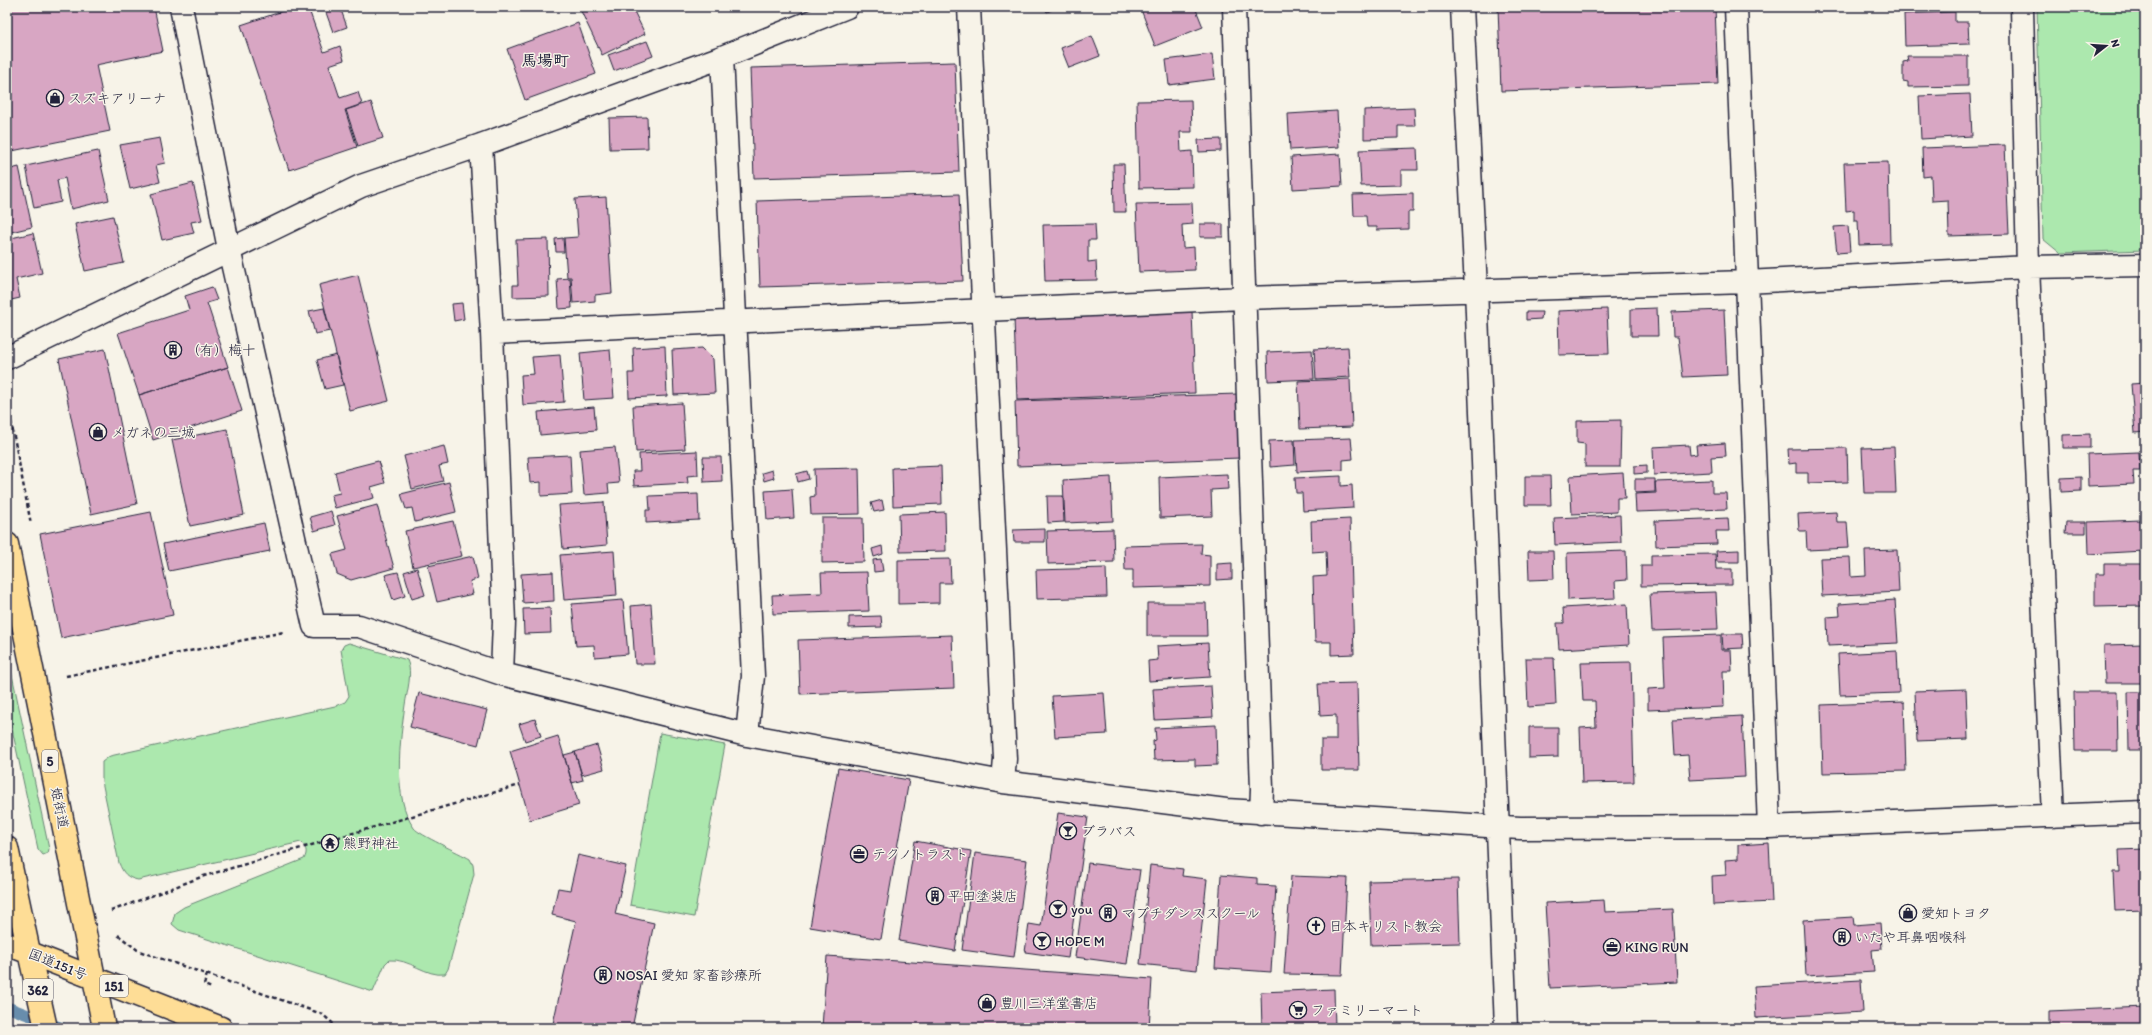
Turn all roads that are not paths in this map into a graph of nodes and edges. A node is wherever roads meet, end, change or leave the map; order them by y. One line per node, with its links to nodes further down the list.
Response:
1 (181, 7): 10 (street)
2 (847, 7): 8 (street)
3 (969, 7): 16 (street)
4 (1234, 7): 15 (street)
5 (1462, 7): 14 (street)
6 (1736, 7): 13 (street)
7 (2022, 7): 12 (street)
8 (722, 57): 9 (street); 17 (street)
9 (481, 145): 10 (street); 18 (street)
10 (229, 249): 19 (street); 21 (street)
11 (2145, 265): 12 (street)
12 (2028, 267): 13 (street); 26 (street)
13 (1746, 282): 14 (street); 27 (street)
14 (1476, 290): 15 (street); 28 (street)
15 (1243, 298): 16 (street); 25 (street)
16 (983, 311): 17 (street); 23 (street)
17 (736, 321): 18 (street); 22 (street)
18 (492, 333): 21 (street)
19 (7, 358)
20 (7, 544): 32 (main road, 姫街道 / 5)
21 (502, 674): 22 (street)
22 (748, 735): 23 (street)
23 (1003, 782): 25 (street)
24 (2145, 812): 26 (street)
25 (1261, 813): 28 (street)
26 (2053, 816): 27 (street)
27 (1769, 826): 28 (street)
28 (1497, 827): 36 (street)
29 (7, 848): 31 (main road)
30 (7, 944): 31 (main road, 国道151号 / 151)
31 (30, 952): 32 (main road, 国道151号 / 151); 33 (main road, 362)
32 (94, 978): 34 (main road, 姫街道); 35 (main road, 国道151号 / 151)
33 (46, 1028)
34 (104, 1028)
35 (221, 1028)
36 (1506, 1028)

